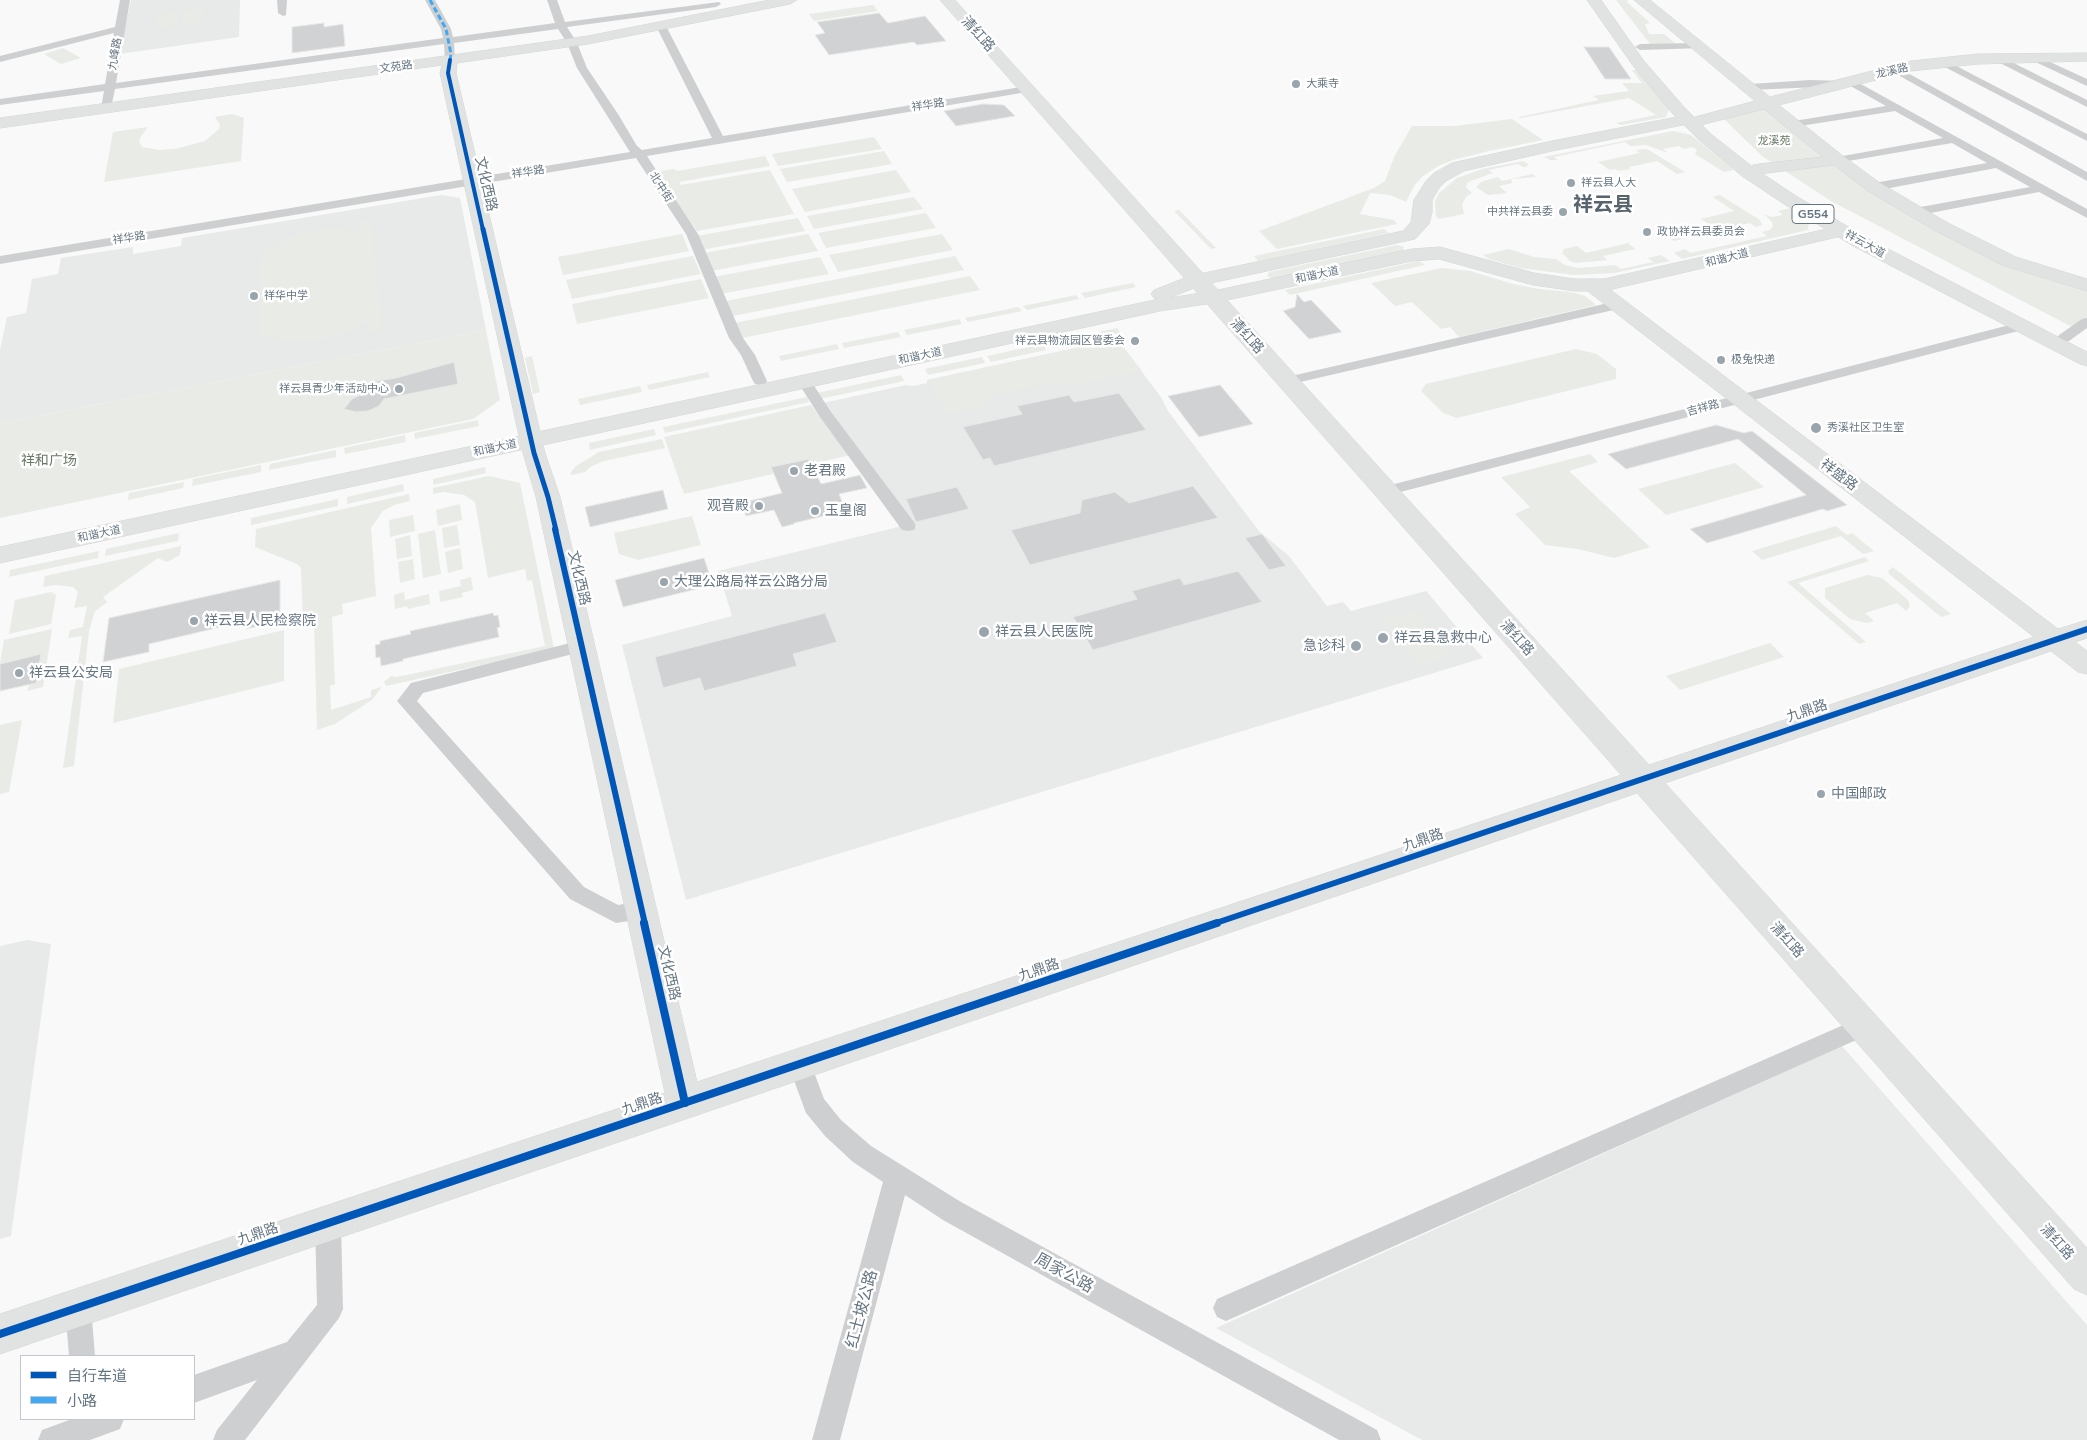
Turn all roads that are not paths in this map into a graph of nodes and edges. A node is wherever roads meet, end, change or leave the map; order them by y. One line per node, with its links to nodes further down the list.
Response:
1 (125, 0): 14 (street, 九峰路)
2 (282, 0): 11 (street)
3 (430, 0): 15 (street)
4 (552, 0): 12 (street, 北中街)
5 (790, 0): 10 (main road, 文苑路)
6 (947, 0): 33 (main road, 清红路)
7 (1594, 0): 39 (main road, 祥云大道 / G554)
8 (1606, 0): 18 (main road, 祥云大道 / G554)
9 (1641, 0): 17 (main road)
10 (717, 6): 12 (street); 13 (main road, 文苑路)
11 (283, 13)
12 (561, 25): 15 (street); 16 (street, 北中街)
13 (662, 26): 16 (main road, 文苑路); 43 (street)
14 (120, 29): 24 (street); 31 (street, 九峰路)
15 (449, 33): 19 (street); 20 (street)
16 (572, 43): 20 (main road, 文苑路); 45 (street, 北中街)
17 (1699, 46): 18 (street); 32 (main road)
18 (1640, 47): 39 (main road, 祥云大道 / G554)
19 (321, 54): 25 (street); 28 (street); 31 (street)
20 (451, 57): 28 (main road, 文苑路); 50 (main road, 文化西路)
21 (2087, 57): 23 (main road, 龙溪路)
22 (1998, 58): 23 (main road, 龙溪路); 26 (main road, 龙溪路); 36 (street)
23 (2035, 58): 30 (street)
24 (0, 59)
25 (242, 62)
26 (1943, 62): 27 (main road, 龙溪路); 42 (street)
27 (1895, 70): 29 (main road, 龙溪路); 49 (street)
28 (322, 78): 38 (main road, 文苑路)
29 (1846, 82): 32 (street); 35 (main road, 龙溪路); 37 (street)
30 (2087, 83)
31 (110, 87): 34 (street); 38 (street, 九峰路)
32 (1750, 87): 35 (main road)
33 (1026, 89): 43 (street, 祥华路); 61 (main road, 清红路)
34 (0, 102)
35 (1769, 104): 39 (main road, 龙溪路); 41 (main road)
36 (2087, 104)
37 (1897, 107): 41 (street); 44 (street)
38 (106, 108): 40 (main road, 文苑路)
39 (1694, 120): 48 (main road, 祥云大道 / G554); 55 (main road, 祥云大道 / G554); 56 (main road)
40 (0, 123)
41 (1794, 124): 46 (main road)
42 (2087, 138)
43 (719, 140): 45 (street, 祥华路)
44 (1954, 140): 46 (street); 47 (street)
45 (639, 153): 50 (street, 祥华路); 68 (street, 北中街)
46 (1837, 160): 48 (main road); 51 (main road)
47 (1998, 164): 51 (street); 52 (street)
48 (1760, 169): 64 (main road, 祥云大道 / G554)
49 (2087, 177)
50 (472, 181): 58 (street, 祥华路); 72 (main road, 文化西路)
51 (1874, 187): 53 (main road)
52 (2041, 188): 53 (street); 54 (street)
53 (1915, 212): 60 (main road)
54 (2087, 214)
55 (1840, 231): 59 (main road, 和谐大道); 64 (main road, 祥云大道 / G554)
56 (1414, 232): 57 (main road); 61 (main road, 和谐大道)
57 (1440, 253): 59 (main road, 和谐大道); 61 (main road, 和谐大道)
58 (0, 260)
59 (1592, 285): 62 (main road, 祥盛路)
60 (2087, 285)
61 (1205, 288): 68 (main road, 和谐大道); 69 (main road, 和谐大道); 70 (main road, 清红路)
62 (1617, 305): 70 (street); 71 (main road, 祥盛路)
63 (2087, 322): 65 (street)
64 (2027, 324): 65 (main road, 祥云大道 / G554); 67 (main road, 祥云大道 / G554); 71 (street, 吉祥路)
65 (2064, 338): 66 (main road, 祥云大道 / G554)
66 (2087, 350)
67 (2087, 360)
68 (760, 381): 72 (main road, 和谐大道)
69 (804, 381): 72 (main road, 和谐大道); 74 (street)
70 (1287, 381): 73 (main road, 清红路)
71 (1740, 399): 73 (street, 吉祥路); 78 (main road, 祥盛路)
72 (530, 435): 75 (main road, 和谐大道); 76 (main road, 和谐大道); 79 (main road, 文化西路)
73 (1386, 491): 81 (main road, 清红路)
74 (908, 526)
75 (0, 543)
76 (0, 555)
77 (2087, 629): 78 (main road, 九鼎路)
78 (2055, 640): 80 (main road, 祥盛路); 81 (main road, 九鼎路)
79 (582, 646): 82 (main road, 文化西路); 82 (street)
80 (2087, 664)
81 (1643, 779): 83 (main road, 清红路); 84 (main road, 九鼎路)
82 (642, 910): 85 (main road, 文化西路)
83 (1864, 1026): 88 (main road, 清红路); 90 (street)
84 (800, 1064): 85 (main road, 九鼎路); 86 (street, 周家公路)
85 (685, 1103): 87 (main road, 九鼎路)
86 (897, 1177): 98 (street, 红土坡公路); 99 (street, 周家公路)
87 (328, 1223): 89 (main road, 九鼎路); 92 (street)
88 (2087, 1276)
89 (78, 1307): 91 (main road, 九鼎路); 93 (street)
90 (1226, 1308)
91 (0, 1334)
92 (297, 1351): 94 (street); 97 (street)
93 (82, 1355)
94 (195, 1388)
95 (95, 1426): 96 (street)
96 (52, 1440)
97 (227, 1440)
98 (826, 1440)
99 (1368, 1440)

